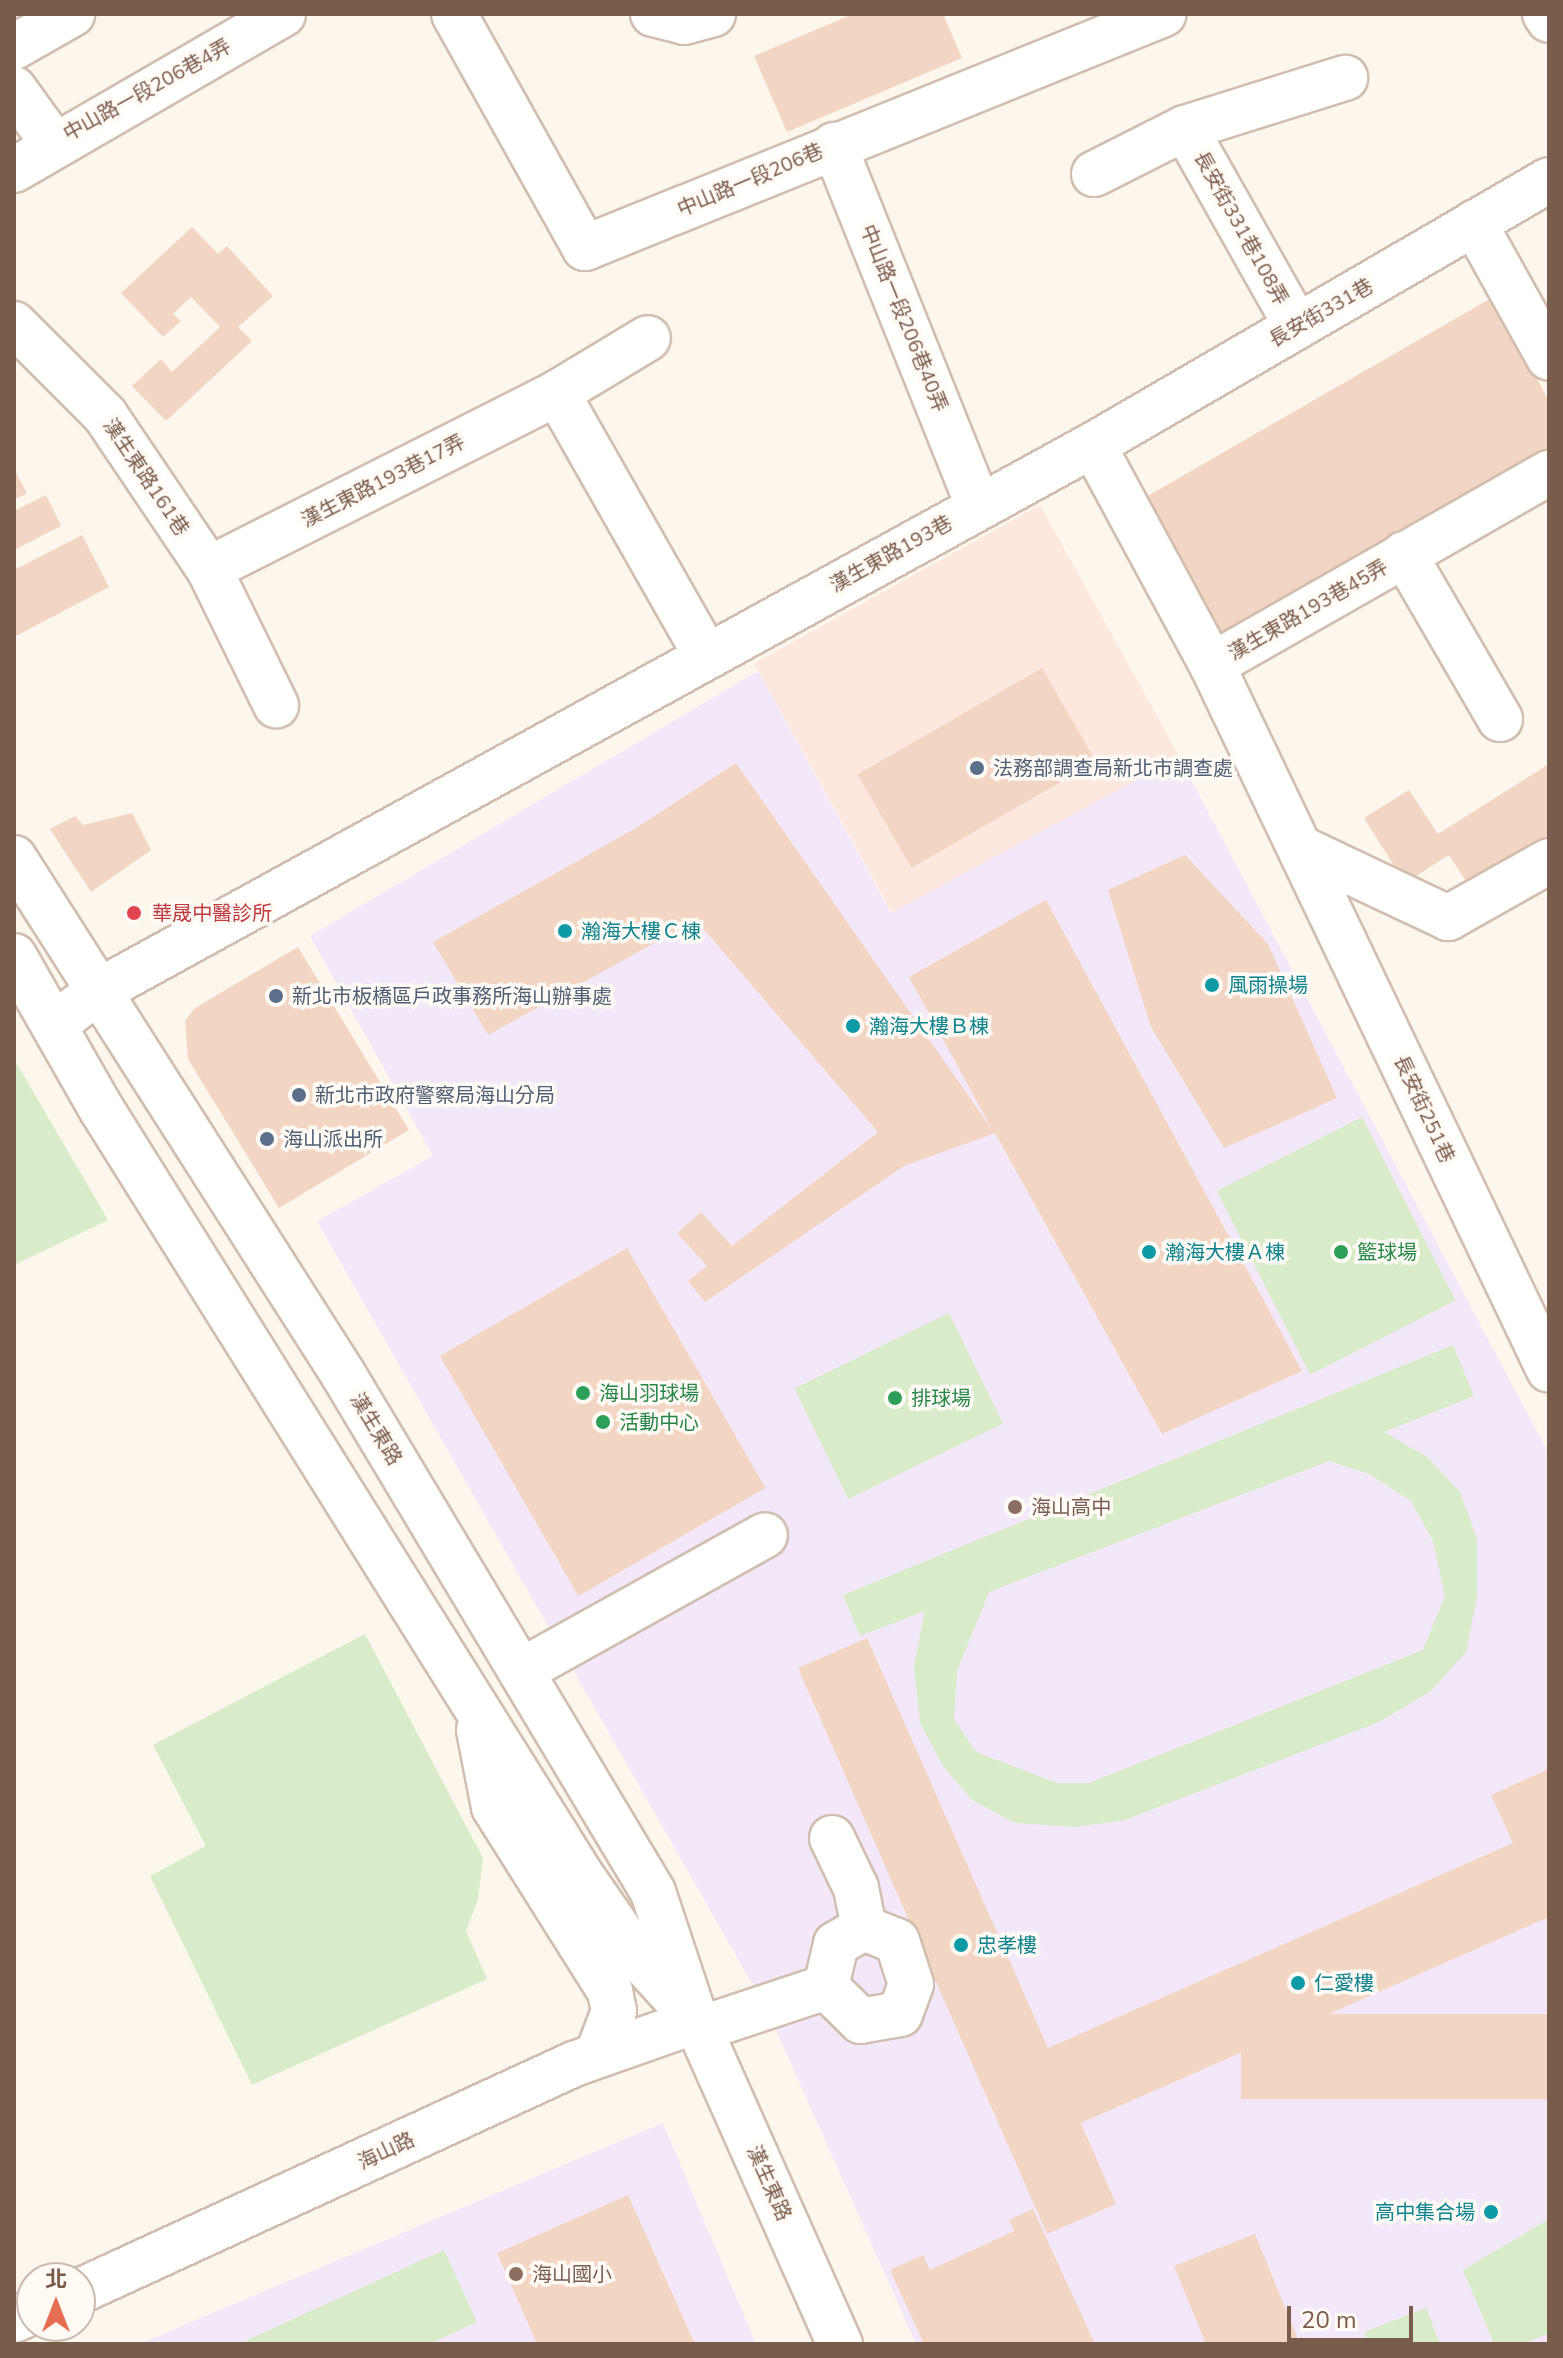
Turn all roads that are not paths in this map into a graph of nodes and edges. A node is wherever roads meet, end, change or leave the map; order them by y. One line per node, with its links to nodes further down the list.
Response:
1 (72, 14): 9 (street)
2 (283, 14): 13 (street, 中山路一段206巷4弄)
3 (454, 14): 14 (street, 中山路一段206巷)
4 (653, 14): 5 (street)
5 (713, 14)
6 (1164, 14): 14 (street, 中山路一段206巷)
7 (1545, 14): 8 (street)
8 (1549, 20)
9 (14, 47)
10 (1345, 78): 12 (street, 長安街331巷108弄)
11 (14, 89): 13 (street)
12 (1185, 128): 16 (street, 長安街331巷108弄); 20 (street, 長安街331巷108弄)
13 (53, 143): 15 (street, 中山路一段206巷4弄)
14 (834, 145): 26 (street, 中山路一段206巷40弄)
15 (14, 170)
16 (1094, 174)
17 (1549, 180): 18 (street, 長安街331巷)
18 (1474, 223): 20 (street, 長安街331巷); 22 (street)
19 (14, 324): 28 (street, 漢生東路161巷)
20 (1297, 327): 24 (street, 長安街331巷)
21 (648, 338): 23 (street, 漢生東路193巷17弄)
22 (1549, 358)
23 (557, 393): 28 (street, 漢生東路193巷17弄); 29 (street)
24 (1093, 445): 29 (street, 漢生東路193巷); 30 (street)
25 (1549, 473): 27 (street, 漢生東路193巷45弄)
26 (973, 492)
27 (1404, 554): 30 (street, 漢生東路193巷45弄); 32 (street, 漢生東路193巷45弄)
28 (209, 569): 31 (street, 漢生東路161巷)
29 (706, 655): 37 (street, 漢生東路193巷)
30 (1212, 665): 33 (street)
31 (276, 705)
32 (1500, 719)
33 (1300, 848): 35 (street); 39 (street, 長安街251巷)
34 (14, 858): 37 (street, 漢生東路)
35 (1549, 861)
36 (14, 956): 38 (street, 漢生東路)
37 (97, 992): 38 (street, 漢生東路193巷); 41 (street, 漢生東路)
38 (54, 1025): 42 (street, 漢生東路)
39 (1546, 1357)
40 (765, 1535): 41 (street)
41 (521, 1671): 46 (street, 漢生東路)
42 (474, 1702): 46 (street, 漢生東路); 47 (street, 漢生東路)
43 (832, 1838): 44 (street)
44 (864, 1928): 45 (street); 45 (street)
45 (826, 1987): 46 (street, 海山路)
46 (698, 2025): 47 (street, 海山路); 49 (street, 漢生東路)
47 (598, 2053): 48 (street, 海山路)
48 (96, 2284)
49 (840, 2344)

